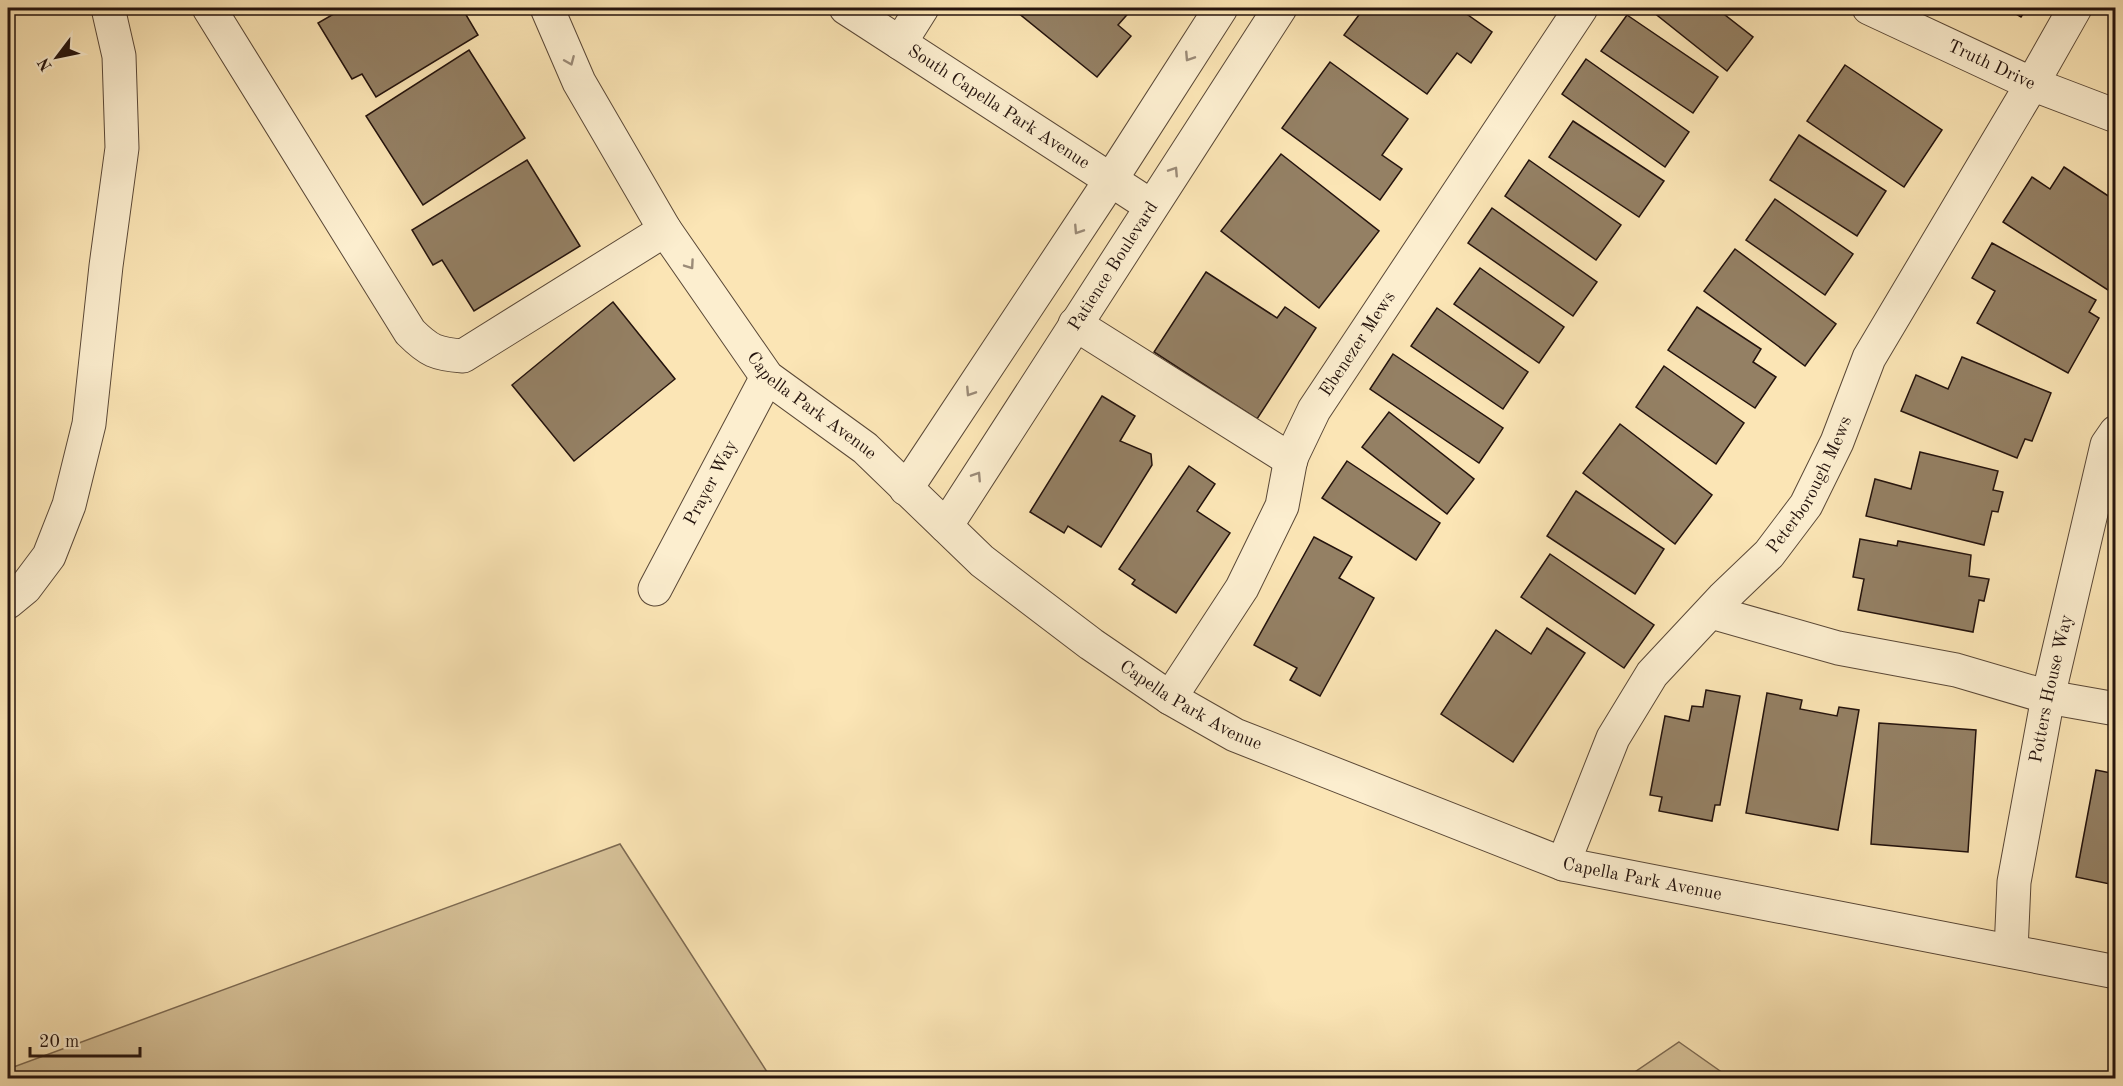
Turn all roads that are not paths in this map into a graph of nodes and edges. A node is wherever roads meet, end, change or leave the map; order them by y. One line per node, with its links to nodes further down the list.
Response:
1 (108, 8): 24 (street)
2 (209, 8): 16 (street)
3 (547, 8): 16 (street, Capella Park Avenue, one-way to 16)
4 (846, 8): 11 (street, South Capella Park Avenue)
5 (922, 8): 11 (street)
6 (1221, 8): 14 (street, one-way to 14)
7 (1280, 8): 15 (street, Patience Boulevard, one-way to 7)
8 (1581, 8): 20 (street, Ebenezer Mews)
9 (1869, 8): 12 (street, Truth Drive)
10 (2075, 8): 12 (street, Peterborough Mews)
11 (900, 43): 14 (street, South Capella Park Avenue)
12 (2032, 84): 13 (street, Truth Drive); 25 (street, Peterborough Mews)
13 (2115, 116)
14 (1110, 181): 15 (street, South Capella Park Avenue); 21 (street, one-way to 21)
15 (1151, 206): 17 (street, Patience Boulevard)
16 (665, 231): 18 (street, Capella Park Avenue, one-way to 18)
17 (1075, 324): 20 (street); 22 (street, Patience Boulevard, one-way to 17)
18 (767, 377): 21 (street, Capella Park Avenue); 23 (street, Prayer Way)
19 (2115, 432): 26 (street, Potters House Way)
20 (1291, 460): 27 (street, Ebenezer Mews)
21 (906, 489): 22 (street, Capella Park Avenue)
22 (946, 526): 27 (street, Capella Park Avenue)
23 (655, 589)
24 (8, 602)
25 (1711, 612): 26 (street); 29 (street, Peterborough Mews)
26 (2048, 697): 28 (street); 30 (street, Potters House Way)
27 (1170, 698): 29 (street, Capella Park Avenue)
28 (2115, 708)
29 (1563, 864): 30 (street, Capella Park Avenue)
30 (2011, 951): 31 (street, Capella Park Avenue)
31 (2115, 972)

